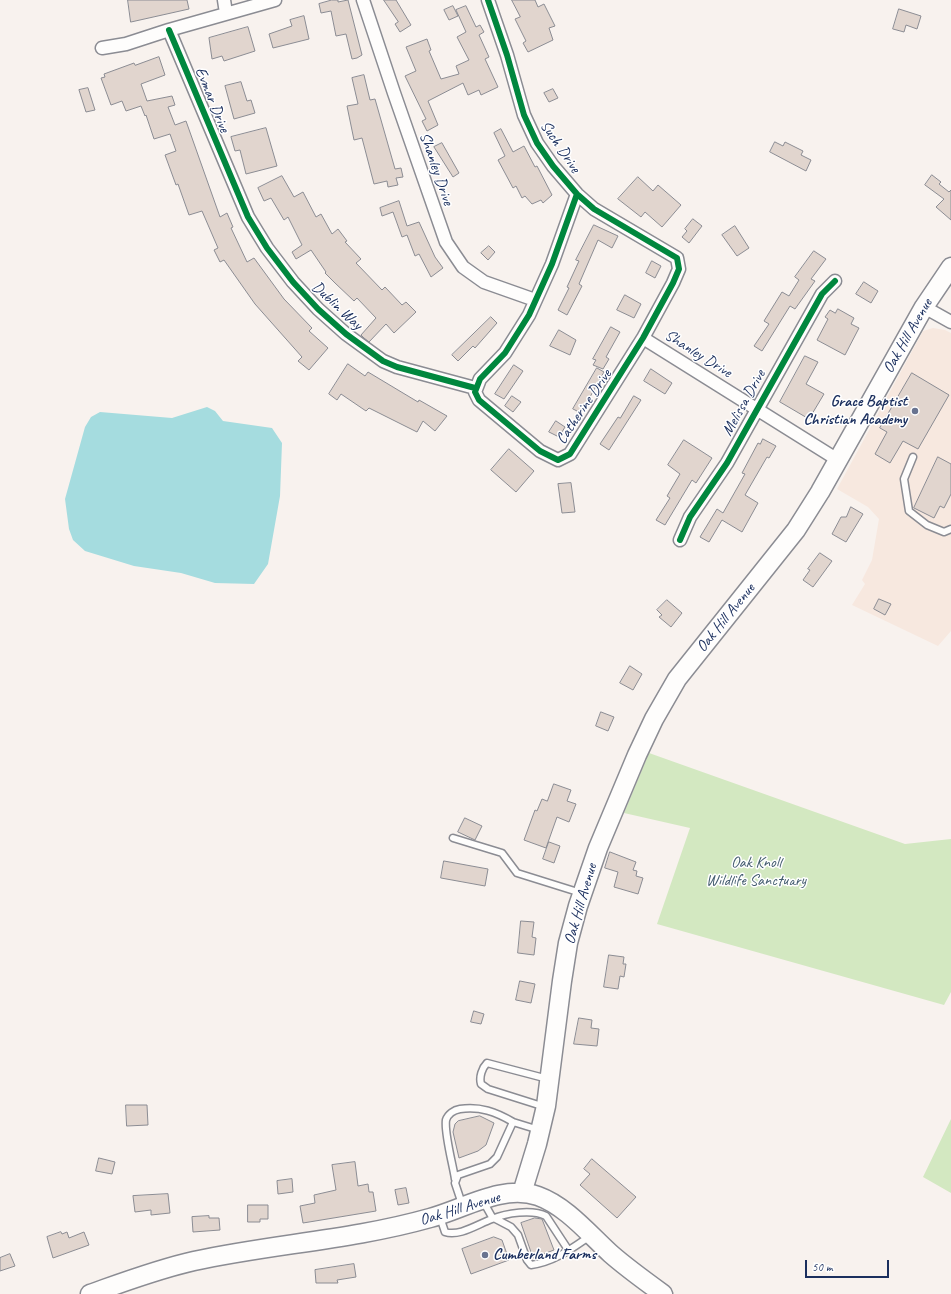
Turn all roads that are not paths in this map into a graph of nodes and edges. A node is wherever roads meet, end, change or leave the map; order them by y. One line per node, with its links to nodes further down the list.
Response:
1 (224, 0): 5 (street)
2 (275, 0): 5 (street)
3 (363, 0): 13 (street, Shanley Drive)
4 (488, 0): 9 (street, Such Drive)
5 (226, 13): 6 (street)
6 (169, 30): 7 (street); 8 (street, Evmar Drive)
7 (102, 48)
8 (231, 180): 17 (street, Dublin Way)
9 (578, 194): 10 (street, Such Drive); 13 (street)
10 (677, 258): 16 (street, Catherine Drive)
11 (951, 267): 14 (main road, Oak Hill Avenue)
12 (835, 281): 18 (street, Melissa Drive)
13 (536, 300): 17 (street)
14 (924, 306): 15 (street); 20 (main road, Oak Hill Avenue)
15 (951, 322)
16 (643, 338): 17 (street, Catherine Drive); 18 (street, Shanley Drive)
17 (475, 388)
18 (756, 409): 20 (street, Shanley Drive); 22 (street, Melissa Drive)
19 (913, 457): 21 (lane)
20 (838, 460): 24 (main road, Oak Hill Avenue)
21 (951, 529)
22 (680, 540)
23 (453, 838): 24 (lane)
24 (582, 894): 25 (main road, Oak Hill Avenue)
25 (549, 1080): 26 (main road, Oak Hill Avenue); 26 (lane)
26 (545, 1108): 28 (main road, Oak Hill Avenue)
27 (513, 1122): 28 (lane); 29 (lane); 29 (lane)
28 (540, 1131): 30 (main road, Oak Hill Avenue)
29 (456, 1179): 32 (lane)
30 (522, 1193): 31 (main road, Oak Hill Avenue); 35 (main road)
31 (482, 1199): 32 (main road, Oak Hill Avenue); 34 (lane)
32 (463, 1206): 33 (main road, Oak Hill Avenue)
33 (439, 1215): 34 (lane); 37 (main road, Oak Hill Avenue)
34 (494, 1218): 36 (lane); 36 (lane)
35 (591, 1236): 36 (lane); 38 (main road)
36 (569, 1251)
37 (90, 1294)
38 (662, 1294)

